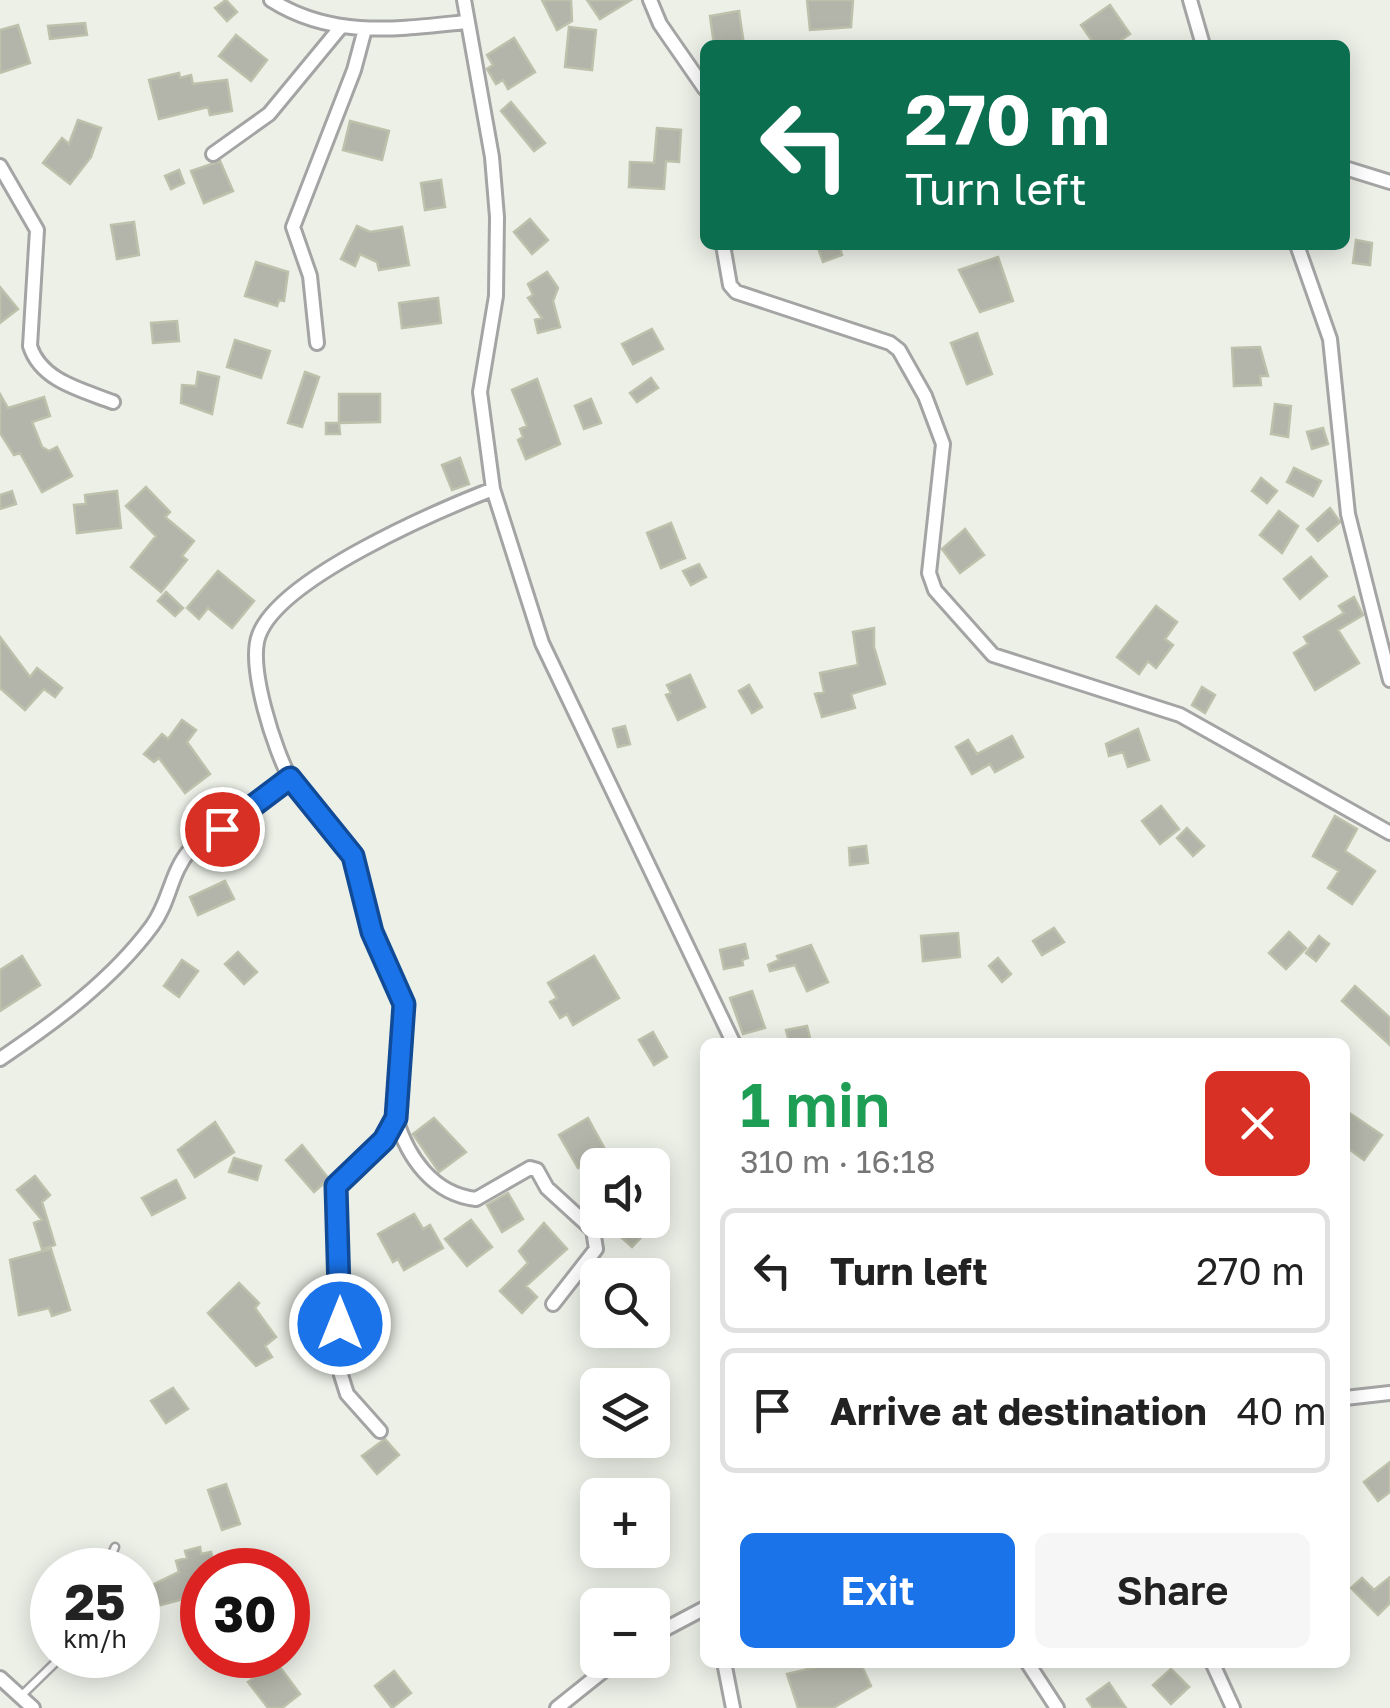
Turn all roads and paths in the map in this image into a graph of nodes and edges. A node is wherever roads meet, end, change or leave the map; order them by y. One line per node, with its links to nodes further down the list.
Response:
1 (271, 0): 6 (street)
2 (464, 0): 5 (street)
3 (650, 0): 9 (street)
4 (1190, 0): 8 (street)
5 (466, 22): 7 (street); 18 (street)
6 (340, 28): 7 (street); 10 (street)
7 (365, 29): 16 (street)
8 (1202, 40)
9 (700, 82)
10 (213, 154)
11 (0, 166): 17 (street)
12 (1350, 170): 13 (street)
13 (1390, 182)
14 (724, 250): 21 (street)
15 (1299, 250): 19 (street)
16 (317, 343)
17 (113, 402)
18 (493, 490): 20 (street); 22 (street)
19 (1390, 680)
20 (290, 778): 23 (street); 24 (street)
21 (1390, 833)
22 (731, 1038)
23 (0, 1059)
24 (396, 1118): 25 (street); 28 (street)
25 (554, 1304)
26 (1390, 1393): 27 (street)
27 (1350, 1397)
28 (380, 1432)
29 (700, 1611): 30 (street)
30 (670, 1626)
31 (725, 1668): 41 (street)
32 (1031, 1668): 42 (street)
33 (1215, 1668): 43 (street)
34 (0, 1678): 37 (street)
35 (39, 1678): 37 (lane)
36 (594, 1678): 40 (street)
37 (20, 1697): 38 (street); 39 (street)
38 (8, 1708)
39 (33, 1708)
40 (557, 1708)
41 (734, 1708)
42 (1056, 1708)
43 (1233, 1708)

